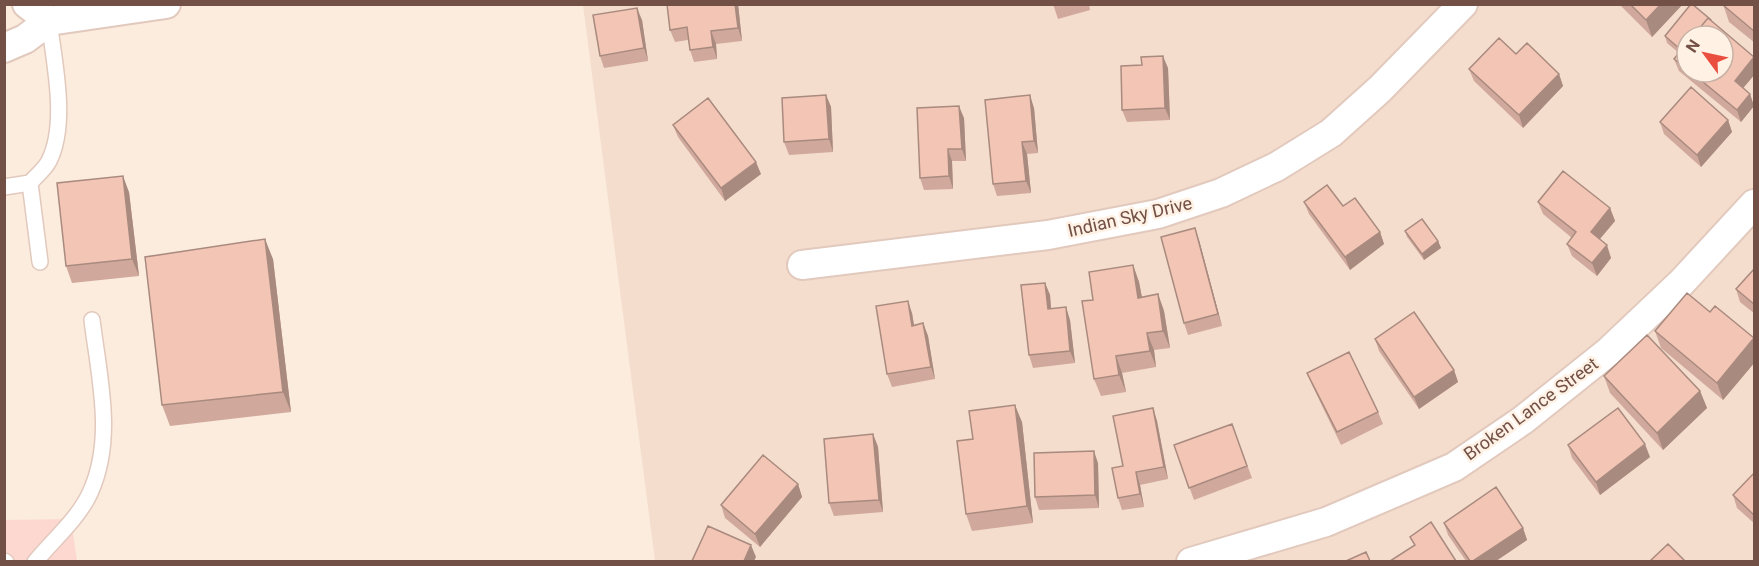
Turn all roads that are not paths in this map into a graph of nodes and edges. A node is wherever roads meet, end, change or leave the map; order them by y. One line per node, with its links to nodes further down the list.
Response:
1 (166, 4): 3 (street)
2 (1463, 4): 10 (street, Indian Sky Drive)
3 (112, 8): 4 (street)
4 (38, 13): 5 (street); 6 (lane)
5 (4, 48)
6 (30, 183): 7 (lane); 9 (lane)
7 (4, 187)
8 (1755, 204): 13 (street, Broken Lance Street)
9 (40, 262)
10 (802, 265)
11 (92, 320): 12 (lane)
12 (35, 561)
13 (1191, 561)

